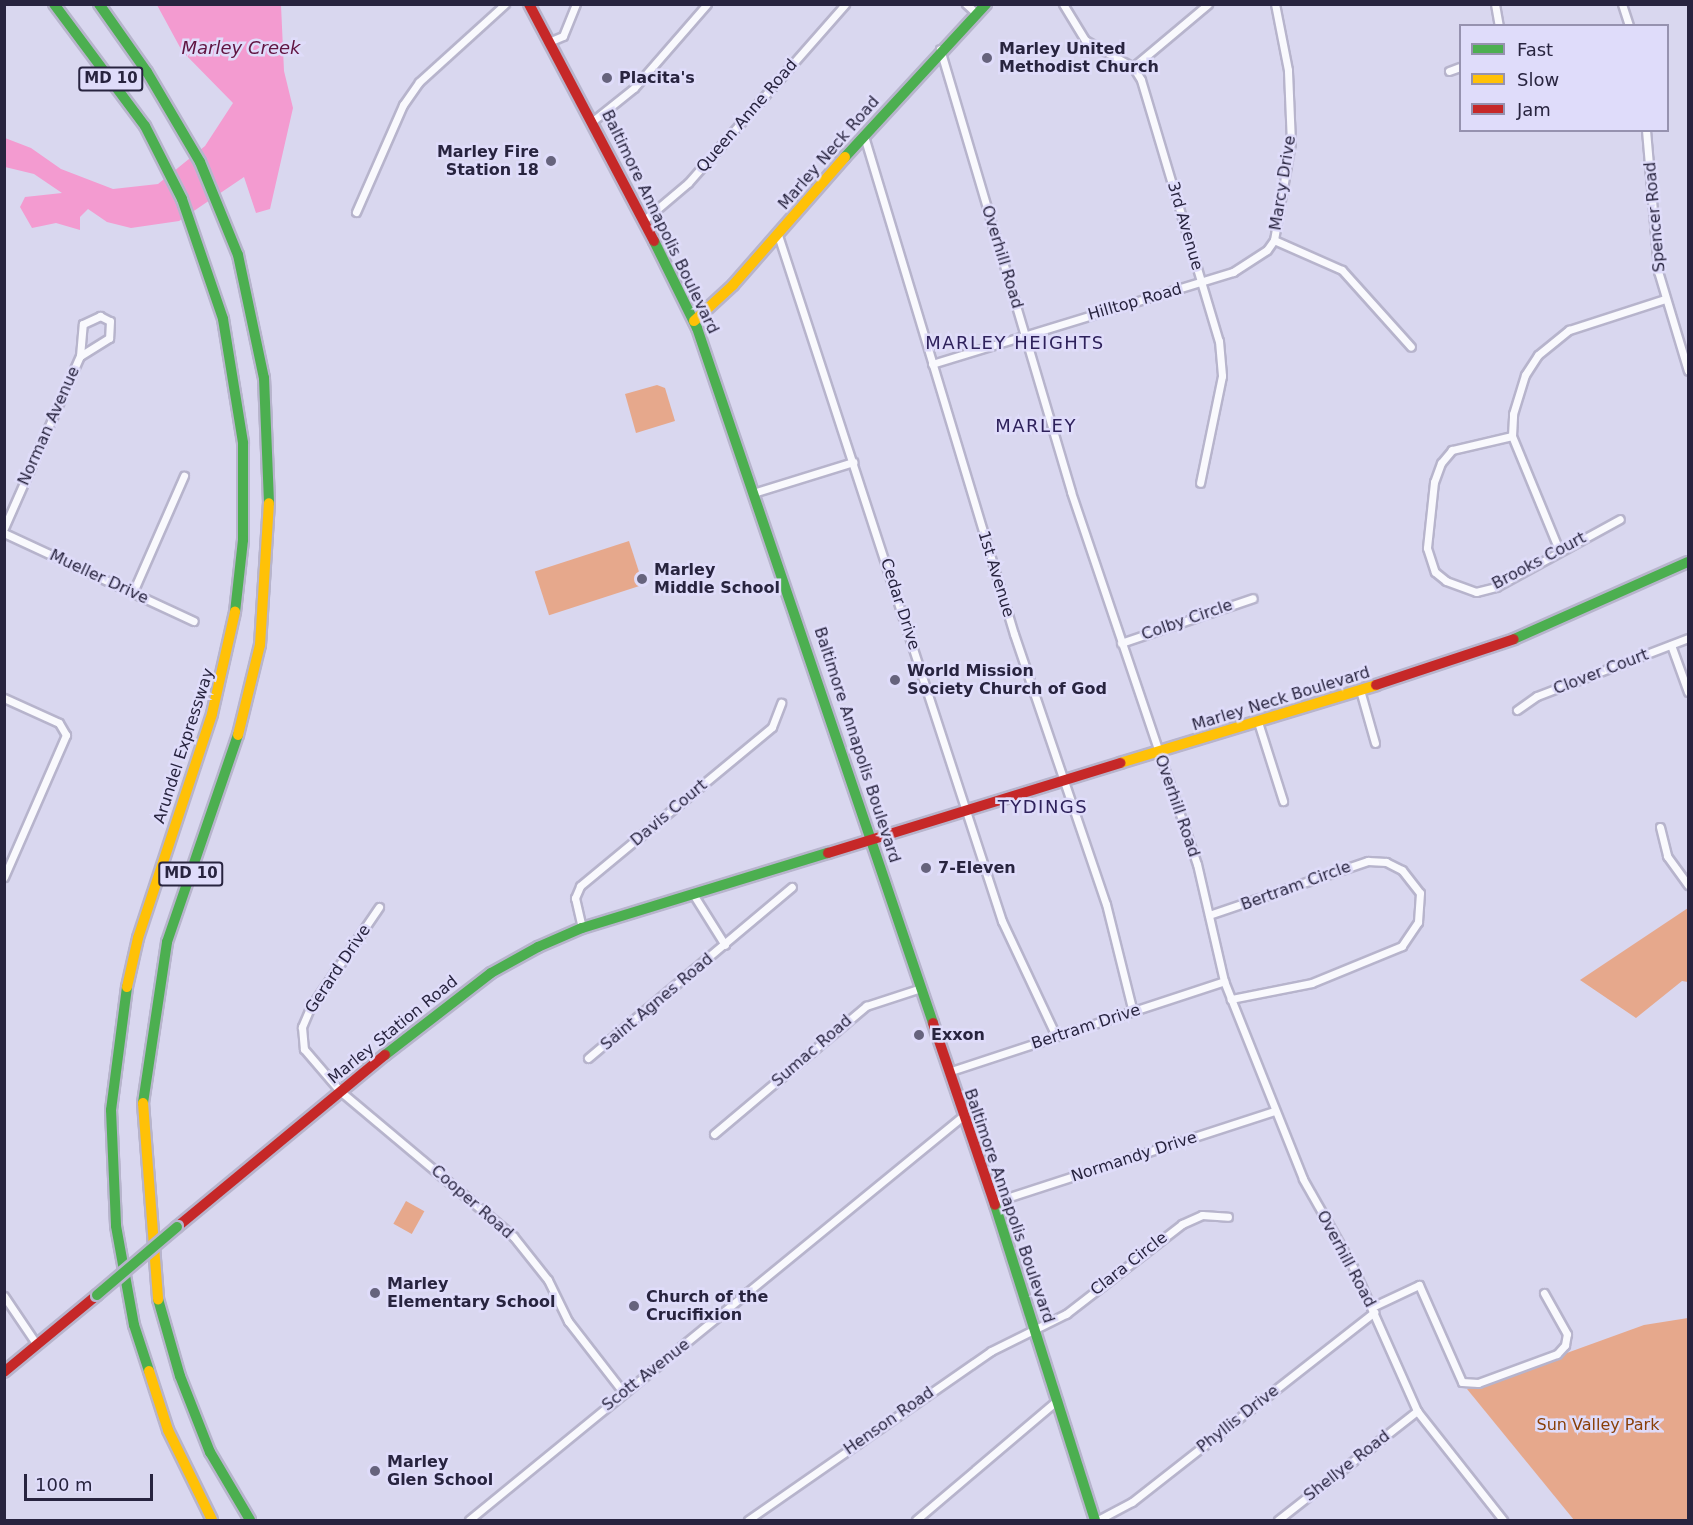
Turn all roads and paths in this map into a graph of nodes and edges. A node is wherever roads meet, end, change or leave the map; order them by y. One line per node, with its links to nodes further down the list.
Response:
1 (54, 4): 97 (main road, Arundel Expressway / MD 10)
2 (99, 4): 98 (main road, MD 10)
3 (506, 4): 26 (street)
4 (529, 4): 18 (main road, Baltimore Annapolis Boulevard)
5 (576, 4): 18 (street)
6 (707, 4): 23 (street)
7 (845, 4): 27 (street, Queen Anne Road)
8 (966, 4): 15 (street)
9 (987, 4): 15 (main road, Marley Neck Road)
10 (1063, 4): 20 (street)
11 (1208, 4): 20 (street)
12 (1275, 4): 29 (street, Marcy Drive)
13 (1495, 4): 16 (street)
14 (1622, 4): 17 (street)
15 (976, 14): 19 (main road, Marley Neck Road)
16 (1499, 24)
17 (1628, 24)
18 (551, 41): 23 (main road, Baltimore Annapolis Boulevard)
19 (940, 49): 25 (main road, Marley Neck Road); 33 (street, Overhill Road)
20 (1133, 67): 30 (street, 3rd Avenue)
21 (1459, 68): 22 (street)
22 (1449, 71)
23 (594, 120): 27 (main road, Baltimore Annapolis Boulevard)
24 (1646, 132): 31 (street, Spencer Road)
25 (864, 136): 28 (main road, Marley Neck Road); 36 (street, 1st Avenue)
26 (356, 213)
27 (643, 221): 32 (main road, Baltimore Annapolis Boulevard)
28 (778, 235): 32 (main road, Marley Neck Road); 39 (street, Cedar Drive)
29 (1274, 240): 30 (street, Marcy Drive); 34 (street)
30 (1201, 283): 33 (street, Hilltop Road); 41 (street, 3rd Avenue)
31 (1665, 299): 37 (street, Spencer Road); 38 (street)
32 (694, 321): 42 (main road, Baltimore Annapolis Boulevard)
33 (1025, 333): 36 (street, Hilltop Road); 52 (street, Overhill Road)
34 (1411, 347)
35 (80, 356): 35 (street, Norman Avenue); 44 (street, Norman Avenue)
36 (932, 364): 62 (street, 1st Avenue)
37 (1689, 370)
38 (1512, 436): 46 (street); 46 (street, Brooks Court)
39 (853, 462): 42 (street); 64 (street, Cedar Drive)
40 (184, 477): 48 (street)
41 (1200, 483)
42 (756, 492): 66 (main road, Baltimore Annapolis Boulevard)
43 (1620, 519): 46 (street, Brooks Court)
44 (4, 528)
45 (4, 533): 48 (street, Mueller Drive)
46 (1559, 550)
47 (1689, 562): 54 (main road, Marley Neck Boulevard)
48 (133, 592): 50 (street, Mueller Drive)
49 (1253, 598): 52 (street, Colby Circle)
50 (194, 621)
51 (1689, 638): 53 (street, Clover Court)
52 (1121, 643): 61 (street, Overhill Road)
53 (1671, 645): 55 (street); 58 (street, Clover Court)
54 (1360, 690): 59 (main road, Marley Neck Boulevard); 60 (street)
55 (1689, 692)
56 (4, 698): 67 (street)
57 (781, 703): 73 (street, Davis Court)
58 (1517, 710)
59 (1258, 722): 61 (main road, Marley Neck Boulevard); 63 (street)
60 (1375, 743)
61 (1158, 752): 62 (main road, Marley Neck Boulevard); 72 (street, Overhill Road)
62 (1063, 781): 64 (main road, Marley Neck Boulevard); 78 (street, 1st Avenue)
63 (1283, 801)
64 (969, 812): 66 (main road, Marley Neck Boulevard); 79 (street, Cedar Drive)
65 (1660, 827): 68 (street)
66 (873, 841): 70 (main road, Marley Station Road); 76 (main road, Baltimore Annapolis Boulevard)
67 (4, 877)
68 (1689, 885)
69 (792, 887): 74 (street, Saint Agnes Road)
70 (693, 894): 73 (main road, Marley Station Road); 74 (street, Saint Agnes Road)
71 (380, 907): 82 (street, Gerard Drive)
72 (1209, 915): 75 (street, Overhill Road); 77 (street, Bertram Circle)
73 (582, 928): 82 (main road, Marley Station Road)
74 (725, 945): 80 (street, Saint Agnes Road)
75 (1224, 981): 77 (street, Overhill Road); 78 (street, Bertram Drive)
76 (921, 988): 81 (main road, Baltimore Annapolis Boulevard); 85 (street, Sumac Road)
77 (1231, 999): 83 (street, Overhill Road)
78 (1132, 1012): 79 (street, Bertram Drive)
79 (1056, 1036): 81 (street, Bertram Drive)
80 (588, 1058)
81 (948, 1072): 84 (main road, Baltimore Annapolis Boulevard)
82 (340, 1091): 92 (main road, Marley Station Road, bridge); 94 (street, Cooper Road)
83 (1274, 1111): 86 (street, Normandy Drive); 90 (street, Overhill Road)
84 (963, 1116): 86 (main road, Baltimore Annapolis Boulevard); 94 (street, Scott Avenue)
85 (714, 1134)
86 (994, 1202): 91 (main road, Baltimore Annapolis Boulevard)
87 (1228, 1217): 91 (street, Clara Circle)
88 (1544, 1293): 90 (street, Phyllis Drive)
89 (4, 1296): 92 (street)
90 (1373, 1309): 96 (street, Overhill Road); 102 (street, Phyllis Drive)
91 (1035, 1330): 95 (main road, Baltimore Annapolis Boulevard); 100 (street, Henson Road)
92 (37, 1345): 93 (main road, Marley Station Road)
93 (4, 1372)
94 (623, 1392): 99 (street, Scott Avenue)
95 (1054, 1402): 101 (street); 102 (main road, Baltimore Annapolis Boulevard)
96 (1417, 1411): 103 (street, Shellye Road); 104 (street, Overhill Road)
97 (212, 1521)
98 (250, 1521)
99 (469, 1521)
100 (748, 1521)
101 (916, 1521)
102 (1096, 1521)
103 (1278, 1521)
104 (1503, 1521)

